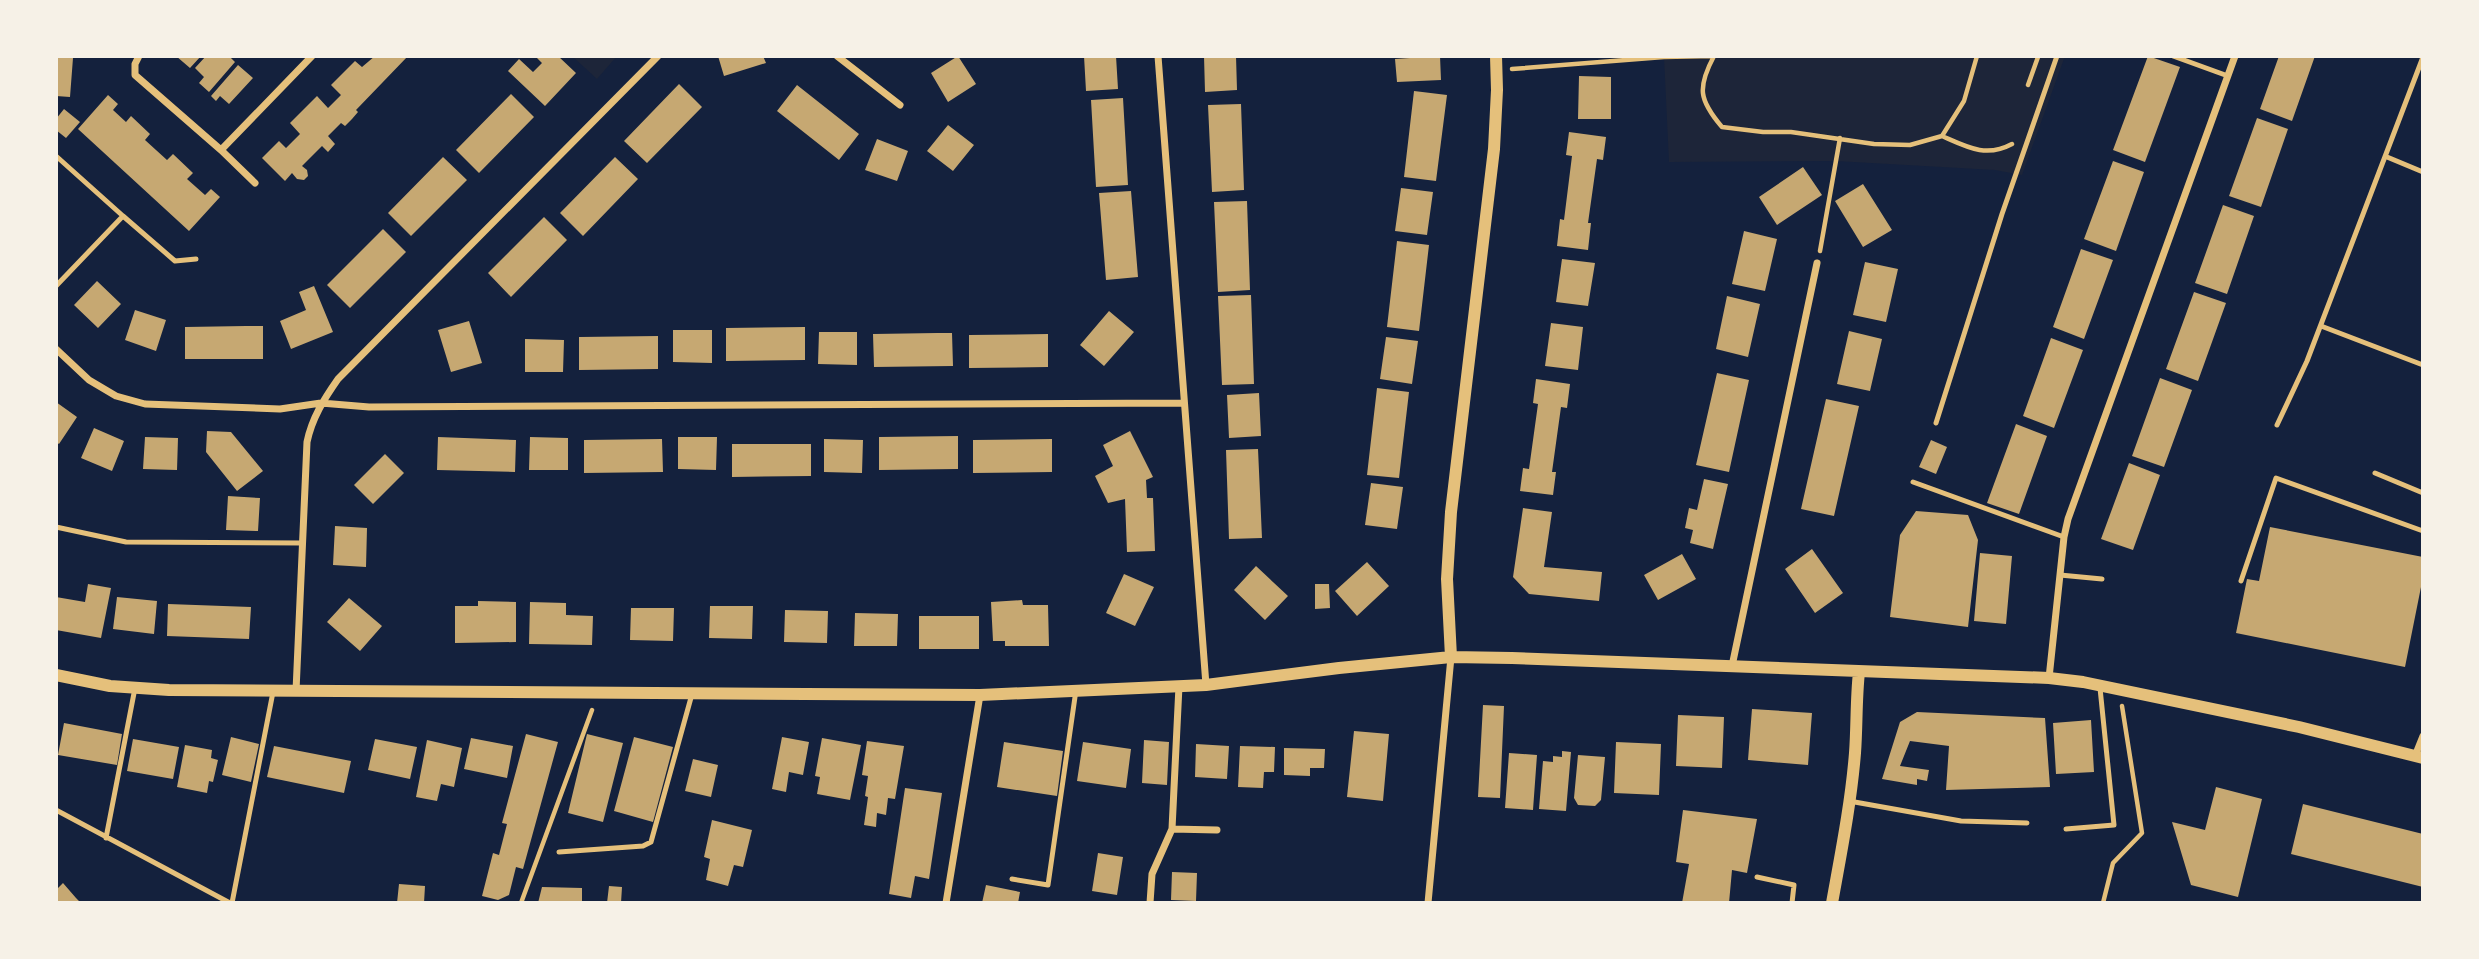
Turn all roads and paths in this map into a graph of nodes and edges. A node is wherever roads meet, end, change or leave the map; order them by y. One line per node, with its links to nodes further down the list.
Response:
1 (139, 56): 21 (street)
2 (312, 56): 21 (street)
3 (658, 56): 33 (street)
4 (838, 56): 17 (street)
5 (1157, 56): 34 (street)
6 (1496, 56): 14 (street)
7 (1714, 56): 14 (path); 20 (path)
8 (1977, 56): 19 (path)
9 (2039, 56): 16 (path)
10 (2057, 56): 35 (lane)
11 (2173, 56): 15 (lane)
12 (2235, 56): 15 (street)
13 (2423, 57): 23 (lane)
14 (1497, 71): 47 (street)
15 (2228, 76): 42 (street)
16 (2027, 89)
17 (900, 105)
18 (2013, 135): 19 (path)
19 (1942, 136): 20 (path)
20 (1840, 138): 28 (path)
21 (221, 150): 25 (street)
22 (56, 156): 26 (lane)
23 (2387, 156): 24 (lane); 30 (lane)
24 (2423, 172)
25 (255, 183)
26 (123, 216): 27 (lane); 29 (lane)
27 (196, 259)
28 (1818, 263): 48 (street)
29 (56, 286)
30 (2321, 326): 32 (lane); 36 (lane)
31 (56, 349): 33 (street)
32 (2423, 365)
33 (321, 403): 34 (street); 43 (street)
34 (1183, 403): 52 (street)
35 (1936, 423)
36 (2277, 425)
37 (2375, 473): 39 (lane)
38 (1913, 482): 42 (lane)
39 (2423, 493)
40 (56, 527): 43 (lane)
41 (2423, 531): 46 (lane)
42 (2064, 537): 44 (street)
43 (302, 543): 58 (street)
44 (2060, 575): 45 (lane); 51 (street)
45 (2102, 579)
46 (2241, 581)
47 (1451, 657): 48 (street); 52 (street); 78 (street)
48 (1732, 667): 49 (street)
49 (1859, 672): 51 (street); 64 (street)
50 (56, 675): 55 (street)
51 (2049, 678): 53 (street)
52 (1206, 685): 54 (street)
53 (2100, 685): 63 (street); 68 (lane)
54 (1179, 686): 56 (street); 67 (street)
55 (135, 688): 57 (street); 70 (lane)
56 (1076, 691): 61 (street); 73 (lane)
57 (274, 692): 58 (street); 74 (lane)
58 (296, 692): 59 (street)
59 (597, 693): 60 (street); 75 (path)
60 (692, 694): 61 (street); 71 (lane)
61 (980, 695): 76 (street)
62 (2423, 736): 63 (street)
63 (2419, 757)
64 (1849, 801): 66 (lane); 80 (street)
65 (56, 810): 70 (lane)
66 (2027, 823)
67 (1172, 829): 69 (street); 77 (street)
68 (2066, 829)
69 (1217, 830)
70 (106, 838): 74 (lane)
71 (559, 852)
72 (1757, 877): 79 (lane)
73 (1012, 879)
74 (231, 903)
75 (522, 903)
76 (946, 903)
77 (1150, 903)
78 (1428, 903)
79 (1792, 903)
80 (1832, 903)

